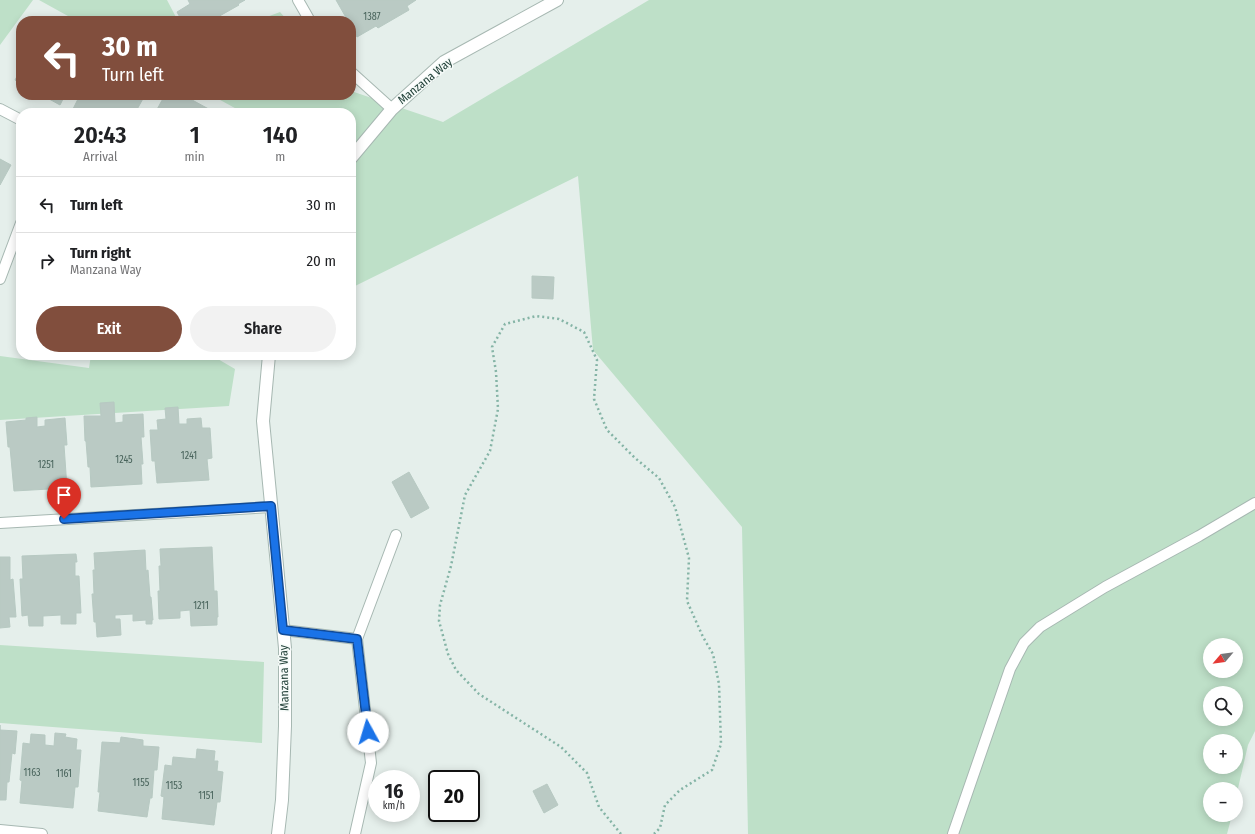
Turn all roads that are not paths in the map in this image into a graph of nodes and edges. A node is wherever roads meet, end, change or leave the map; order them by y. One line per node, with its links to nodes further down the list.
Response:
1 (298, 0): 3 (lane)
2 (557, 0): 6 (street, Manzana Way)
3 (307, 16)
4 (356, 77): 6 (lane)
5 (0, 109): 7 (lane)
6 (392, 109): 8 (street, Manzana Way)
7 (16, 117)
8 (356, 152)
9 (16, 236): 10 (lane)
10 (0, 279)
11 (269, 360): 13 (street, Manzana Way)
12 (1255, 503): 22 (lane)
13 (271, 506): 14 (lane); 16 (street, Manzana Way)
14 (0, 523)
15 (396, 534): 17 (lane)
16 (283, 630): 17 (lane); 20 (street, Manzana Way)
17 (357, 639): 21 (lane)
18 (0, 830): 19 (lane)
19 (42, 834)
20 (278, 834)
21 (355, 834)
22 (953, 834)

